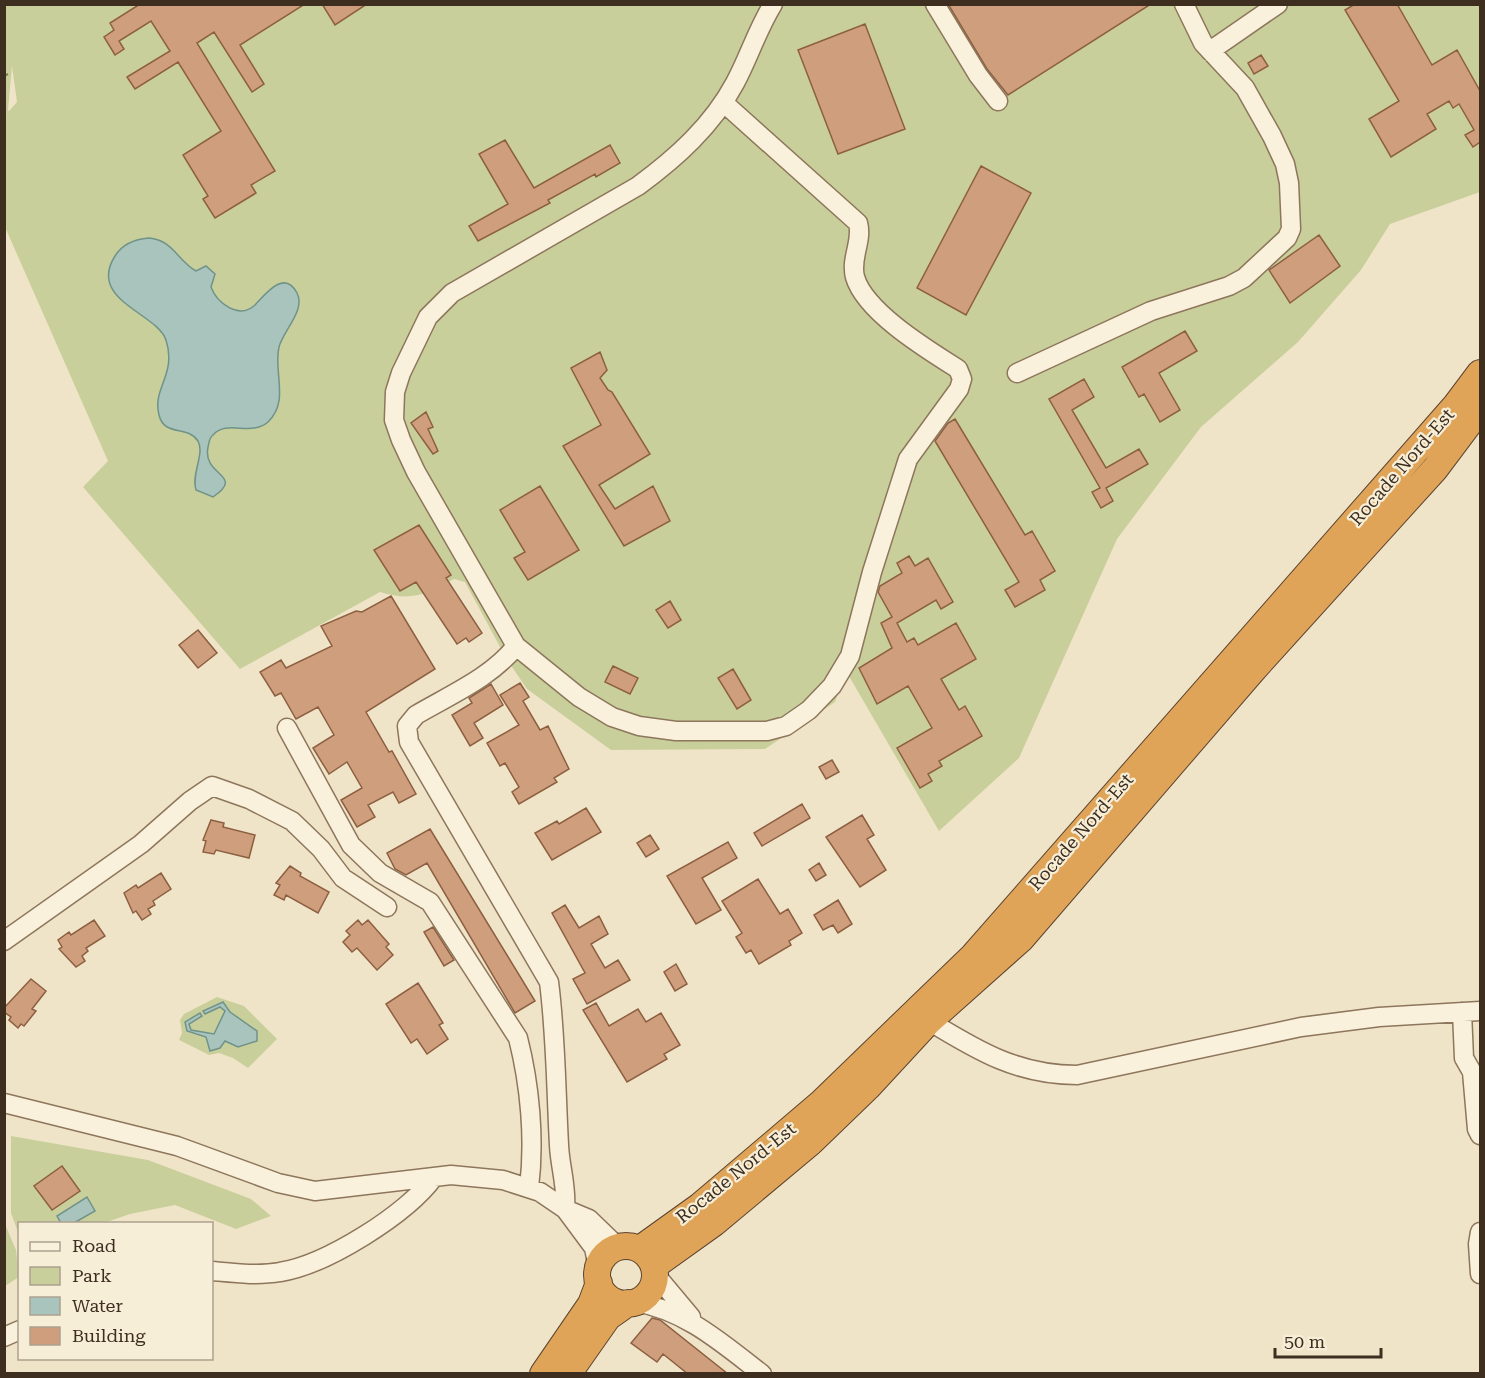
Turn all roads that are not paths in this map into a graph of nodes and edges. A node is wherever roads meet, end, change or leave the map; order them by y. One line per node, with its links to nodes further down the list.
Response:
1 (773, 4): 7 (street)
2 (935, 4): 6 (street)
3 (1184, 4): 5 (street)
4 (1278, 4): 5 (street)
5 (1210, 51): 8 (street)
6 (998, 101)
7 (724, 103): 11 (street); 11 (street)
8 (1017, 373)
9 (1480, 373): 24 (highway, Rocade Nord-Est)
10 (1480, 409): 16 (highway, Rocade Nord-Est)
11 (516, 646): 22 (street)
12 (287, 728): 21 (street)
13 (387, 907): 14 (street)
14 (4, 941)
15 (1471, 1012): 16 (street); 17 (street)
16 (928, 1021): 24 (highway, Rocade Nord-Est)
17 (1476, 1067): 19 (street)
18 (4, 1103): 20 (street)
19 (1480, 1135)
20 (434, 1177): 21 (street); 25 (street)
21 (529, 1188): 22 (street)
22 (565, 1209): 24 (street); 27 (street)
23 (1480, 1232): 26 (street)
24 (642, 1259): 27 (highway); 28 (highway); 29 (street)
25 (213, 1271)
26 (1480, 1274)
27 (599, 1276): 28 (highway); 33 (highway)
28 (631, 1303): 29 (street); 34 (highway)
29 (698, 1326): 32 (street)
30 (18, 1331): 31 (street)
31 (4, 1338)
32 (751, 1370)
33 (543, 1374)
34 (568, 1374)

